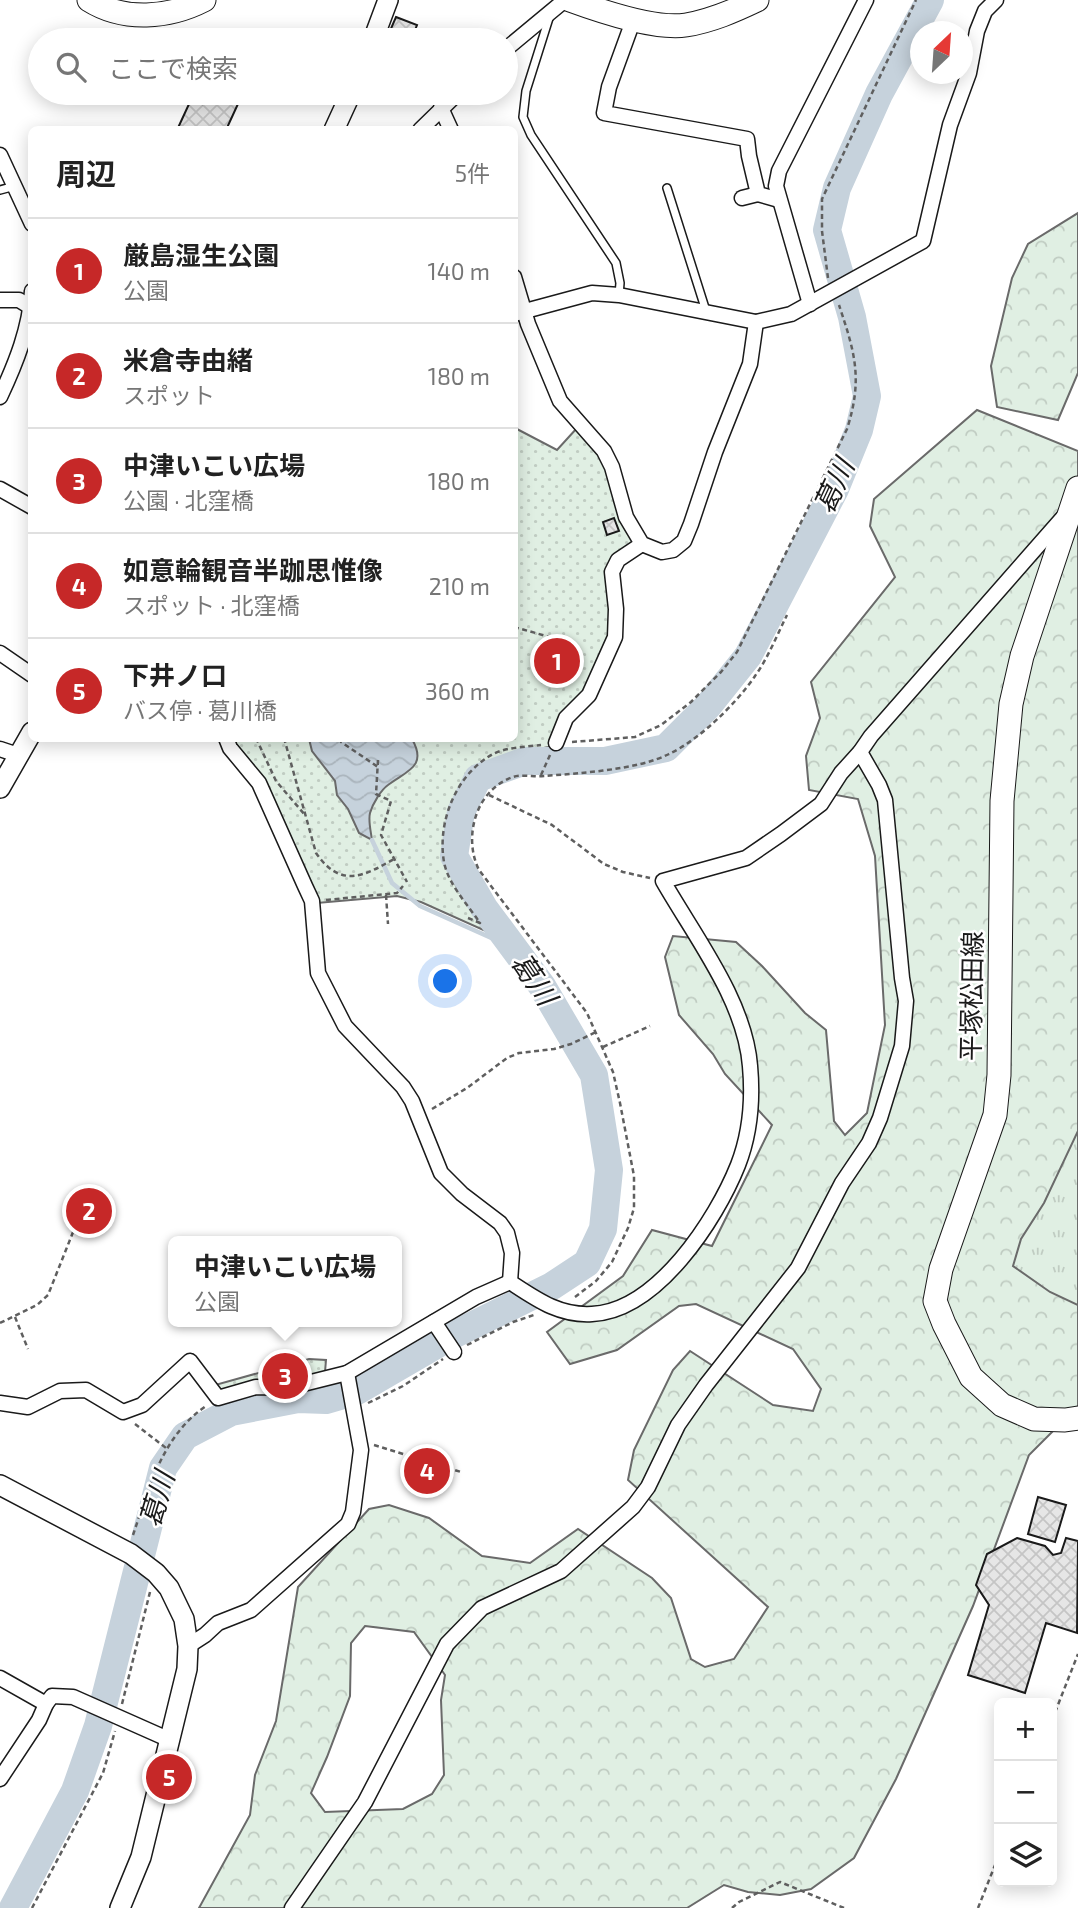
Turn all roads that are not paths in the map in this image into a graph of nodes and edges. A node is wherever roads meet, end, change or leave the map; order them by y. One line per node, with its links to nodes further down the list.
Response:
1 (204, 0): 6 (main road)
2 (388, 0): 9 (street)
3 (757, 0): 8 (main road)
4 (866, 0): 22 (street)
5 (996, 0): 26 (street)
6 (96, 2)
7 (562, 3): 8 (main road); 10 (street); 24 (lane)
8 (633, 20): 20 (street)
9 (378, 28)
10 (518, 39)
11 (345, 105): 14 (street)
12 (444, 105): 13 (street)
13 (441, 108): 15 (street); 16 (street)
14 (336, 126)
15 (423, 126)
16 (449, 126)
17 (0, 155): 18 (street)
18 (7, 188): 23 (street)
19 (667, 188): 28 (lane)
20 (758, 194): 21 (street); 22 (street)
21 (742, 198)
22 (779, 200): 26 (street)
23 (28, 218)
24 (619, 295): 28 (street); 29 (street)
25 (0, 300): 27 (street)
26 (810, 304): 31 (street)
27 (28, 305)
28 (706, 312): 31 (street)
29 (520, 313): 36 (street)
30 (28, 319): 32 (street)
31 (756, 322): 36 (street)
32 (0, 397)
33 (0, 489): 35 (street)
34 (1074, 498): 43 (street); 50 (main road, 平塚松田線)
35 (28, 505)
36 (642, 544): 41 (street)
37 (0, 653): 38 (street)
38 (28, 672)
39 (28, 735): 42 (street)
40 (228, 742): 45 (street)
41 (556, 743)
42 (9, 752): 44 (street)
43 (860, 752): 45 (street); 58 (street)
44 (0, 788)
45 (514, 1285): 46 (street)
46 (434, 1322): 47 (street); 48 (street)
47 (454, 1352)
48 (347, 1376): 49 (street); 52 (street)
49 (0, 1403)
50 (1078, 1418)
51 (0, 1485): 52 (street)
52 (188, 1646): 55 (street)
53 (0, 1678): 54 (street)
54 (46, 1704): 55 (street); 56 (street)
55 (170, 1741): 57 (street)
56 (0, 1779)
57 (120, 1908)
58 (292, 1908)

